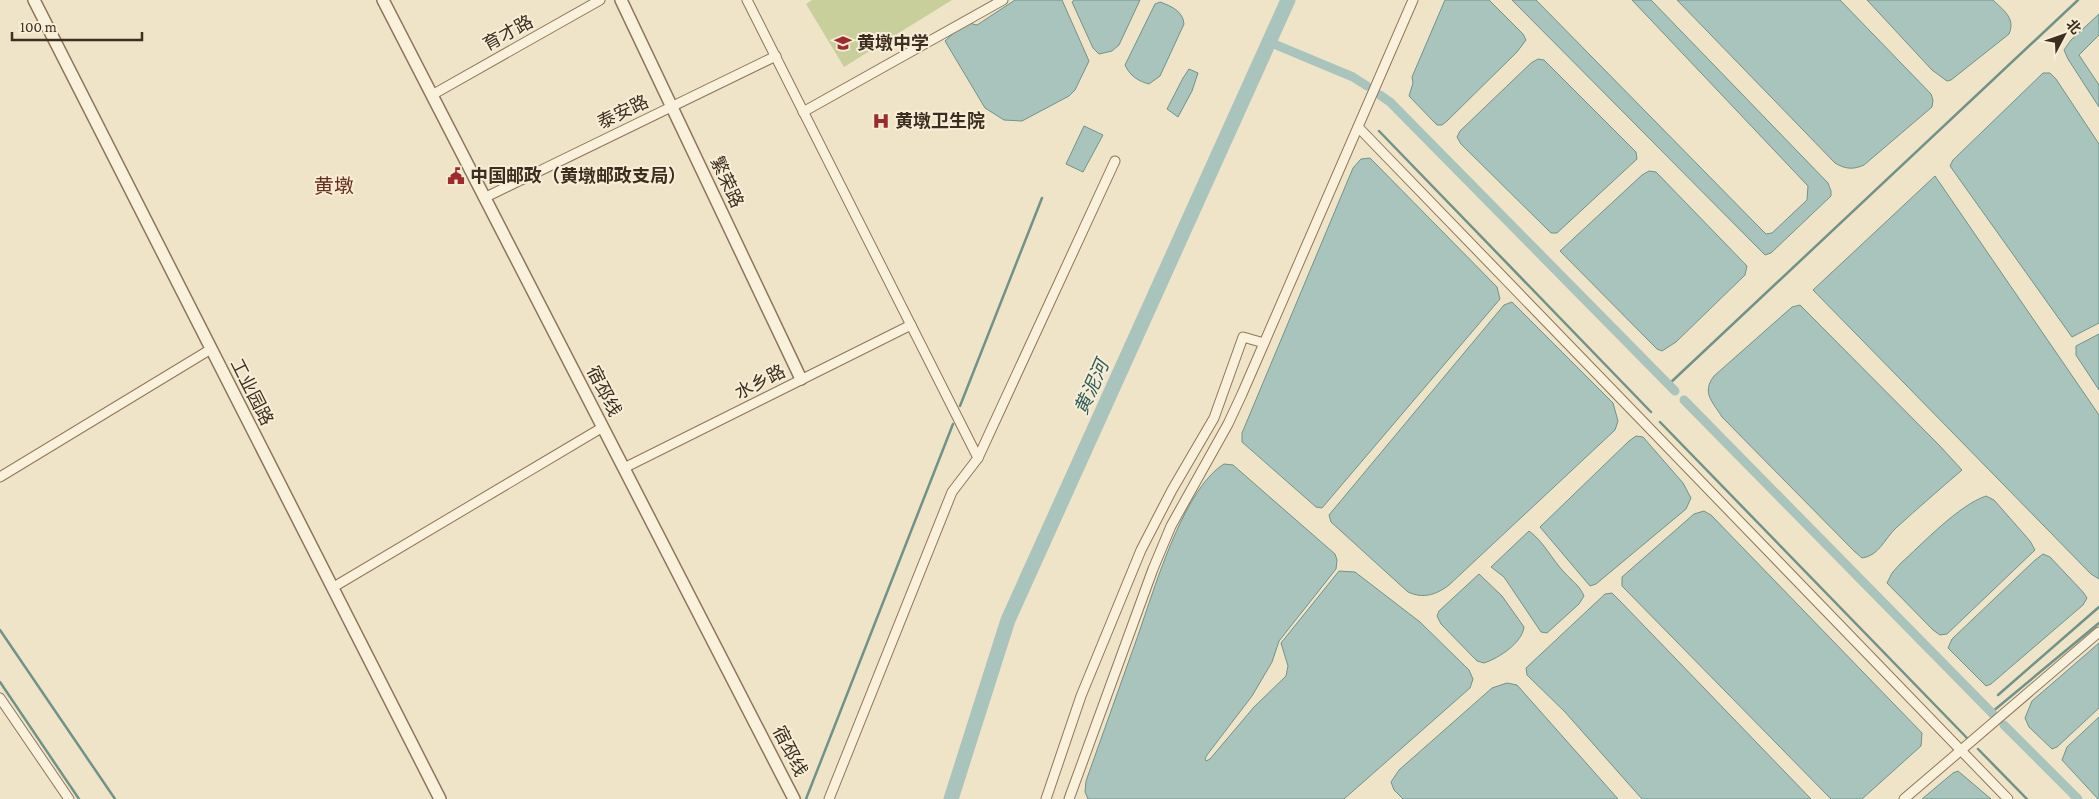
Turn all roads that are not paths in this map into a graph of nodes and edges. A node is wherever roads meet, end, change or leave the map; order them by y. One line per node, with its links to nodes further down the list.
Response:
1 (34, 0): 17 (street, 工业园路)
2 (383, 0): 9 (street, 宿邳线)
3 (600, 0): 9 (street, 育才路)
4 (621, 0): 10 (street, 繁荣路)
5 (747, 0): 8 (street)
6 (1003, 0): 11 (street)
7 (1413, 0): 12 (street)
8 (776, 56): 10 (street, 泰安路); 11 (street)
9 (432, 95): 14 (street, 宿邳线)
10 (672, 106): 14 (street, 泰安路); 18 (street, 繁荣路)
11 (804, 112): 15 (street)
12 (1358, 127): 16 (street); 28 (street)
13 (1115, 161): 22 (street)
14 (484, 198): 21 (street, 宿邳线)
15 (911, 325): 18 (street, 水乡路); 22 (street)
16 (1264, 343): 19 (street); 20 (street)
17 (211, 349): 24 (street); 25 (street, 工业园路)
18 (801, 379): 23 (street, 水乡路)
19 (1214, 418): 20 (street); 33 (street)
20 (1228, 424): 34 (street)
21 (603, 427): 23 (street, 宿邳线); 25 (street)
22 (978, 458): 32 (street)
23 (624, 468): 31 (street, 宿邳线)
24 (0, 477)
25 (332, 588): 30 (street, 工业园路)
26 (2099, 632): 28 (street)
27 (0, 698): 29 (street)
28 (1960, 750): 35 (street); 36 (street)
29 (69, 799)
30 (440, 799)
31 (794, 799)
32 (829, 799)
33 (1046, 799)
34 (1070, 799)
35 (1904, 799)
36 (2008, 799)

